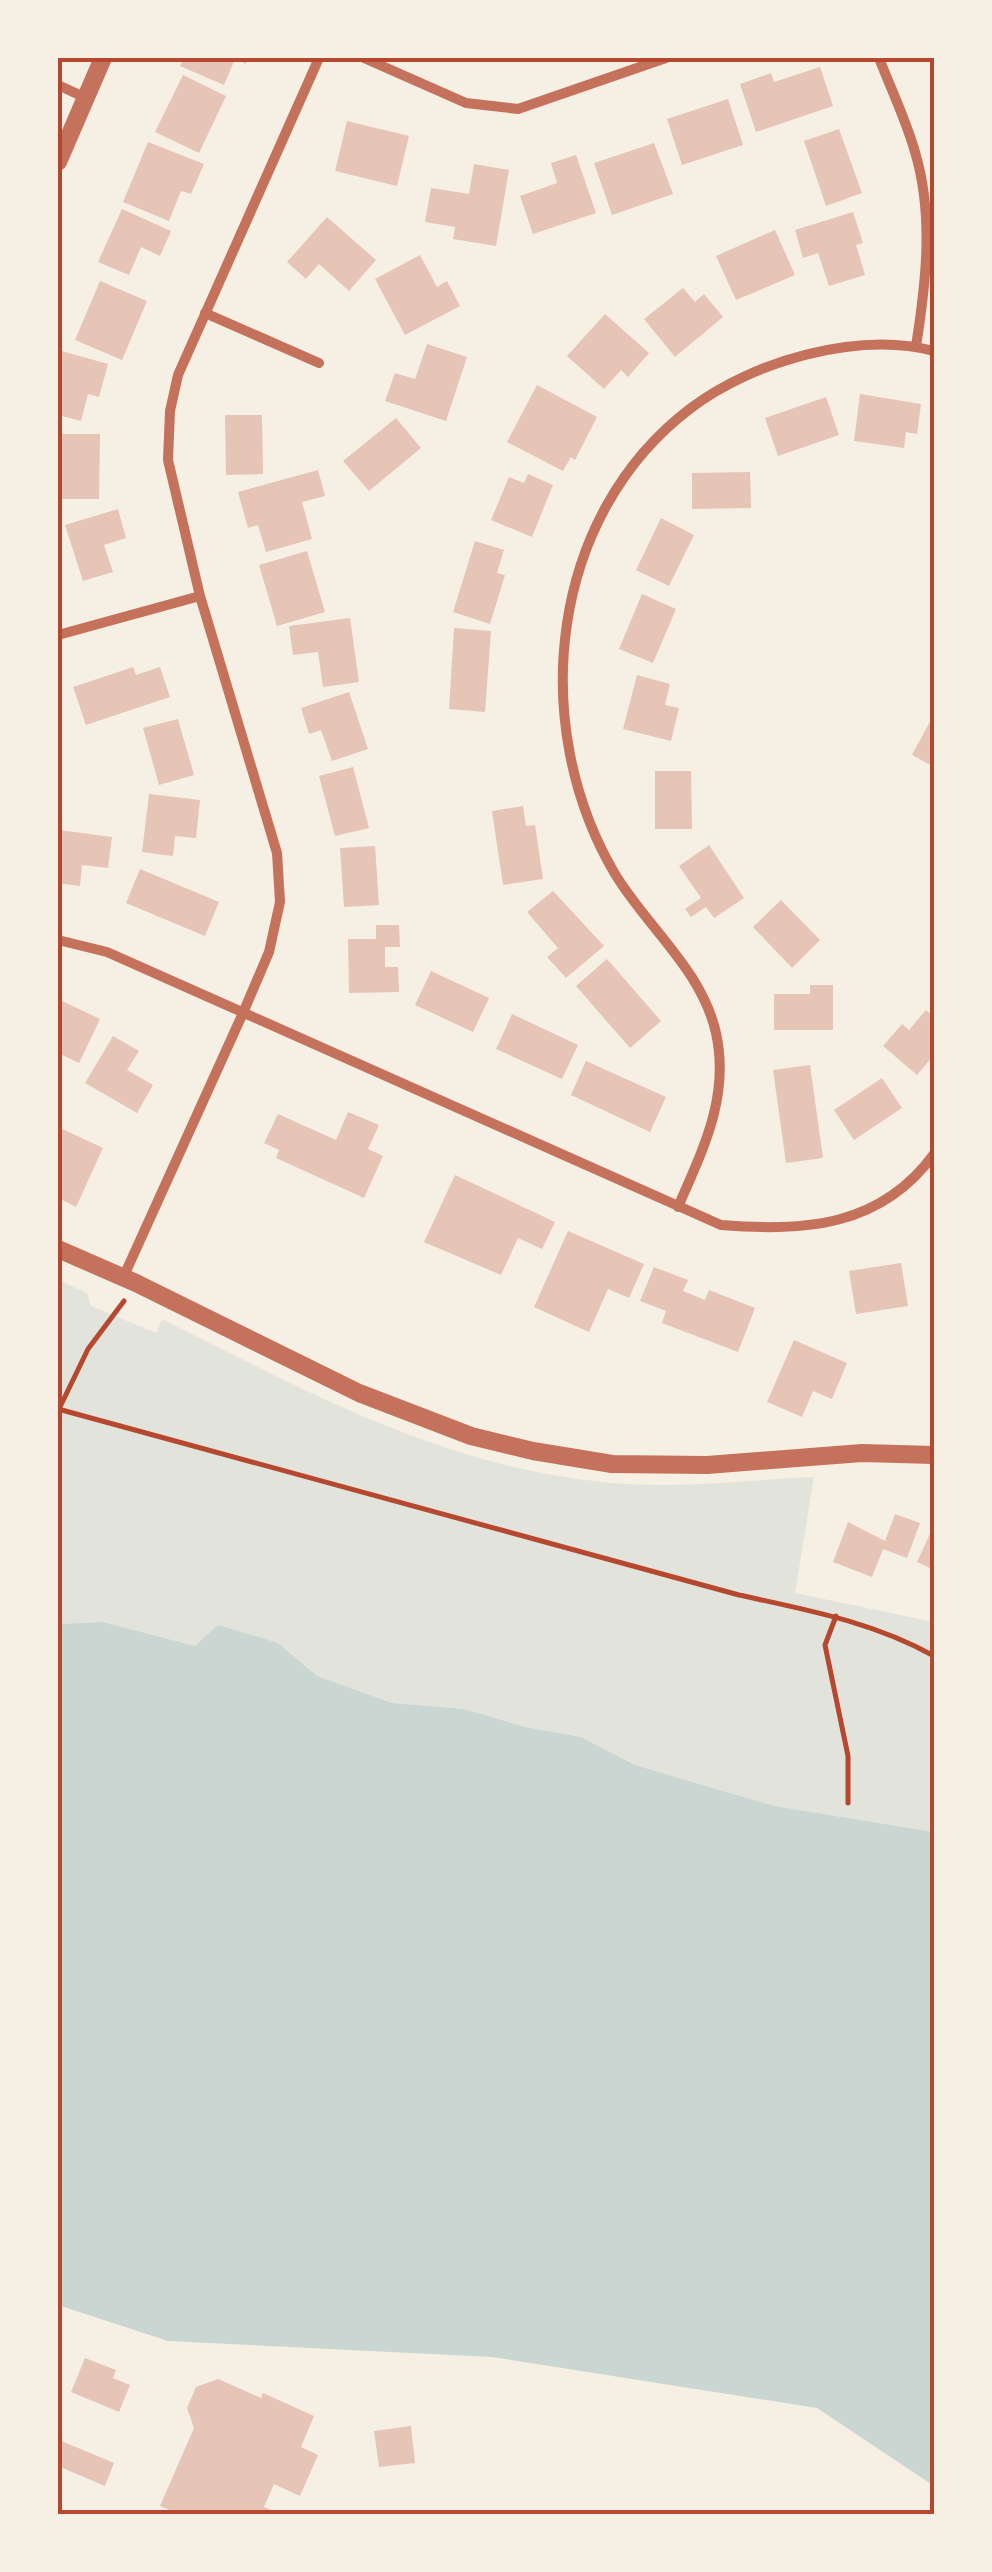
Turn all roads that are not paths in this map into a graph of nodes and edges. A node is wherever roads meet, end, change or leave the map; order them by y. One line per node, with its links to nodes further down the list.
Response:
1 (104, 58): 7 (street)
2 (319, 58): 9 (street)
3 (364, 58): 4 (street)
4 (666, 58)
5 (879, 58): 10 (street)
6 (58, 85): 7 (street)
7 (86, 98): 8 (street)
8 (58, 162)
9 (205, 314): 12 (street); 13 (street)
10 (916, 346): 11 (street); 18 (street)
11 (934, 350)
12 (318, 362)
13 (200, 596): 14 (street); 16 (street)
14 (58, 636)
15 (58, 940): 16 (street)
16 (243, 1013): 18 (street); 20 (street)
17 (934, 1154): 18 (street)
18 (678, 1206)
19 (58, 1250): 20 (street)
20 (130, 1280): 21 (street)
21 (934, 1455)

